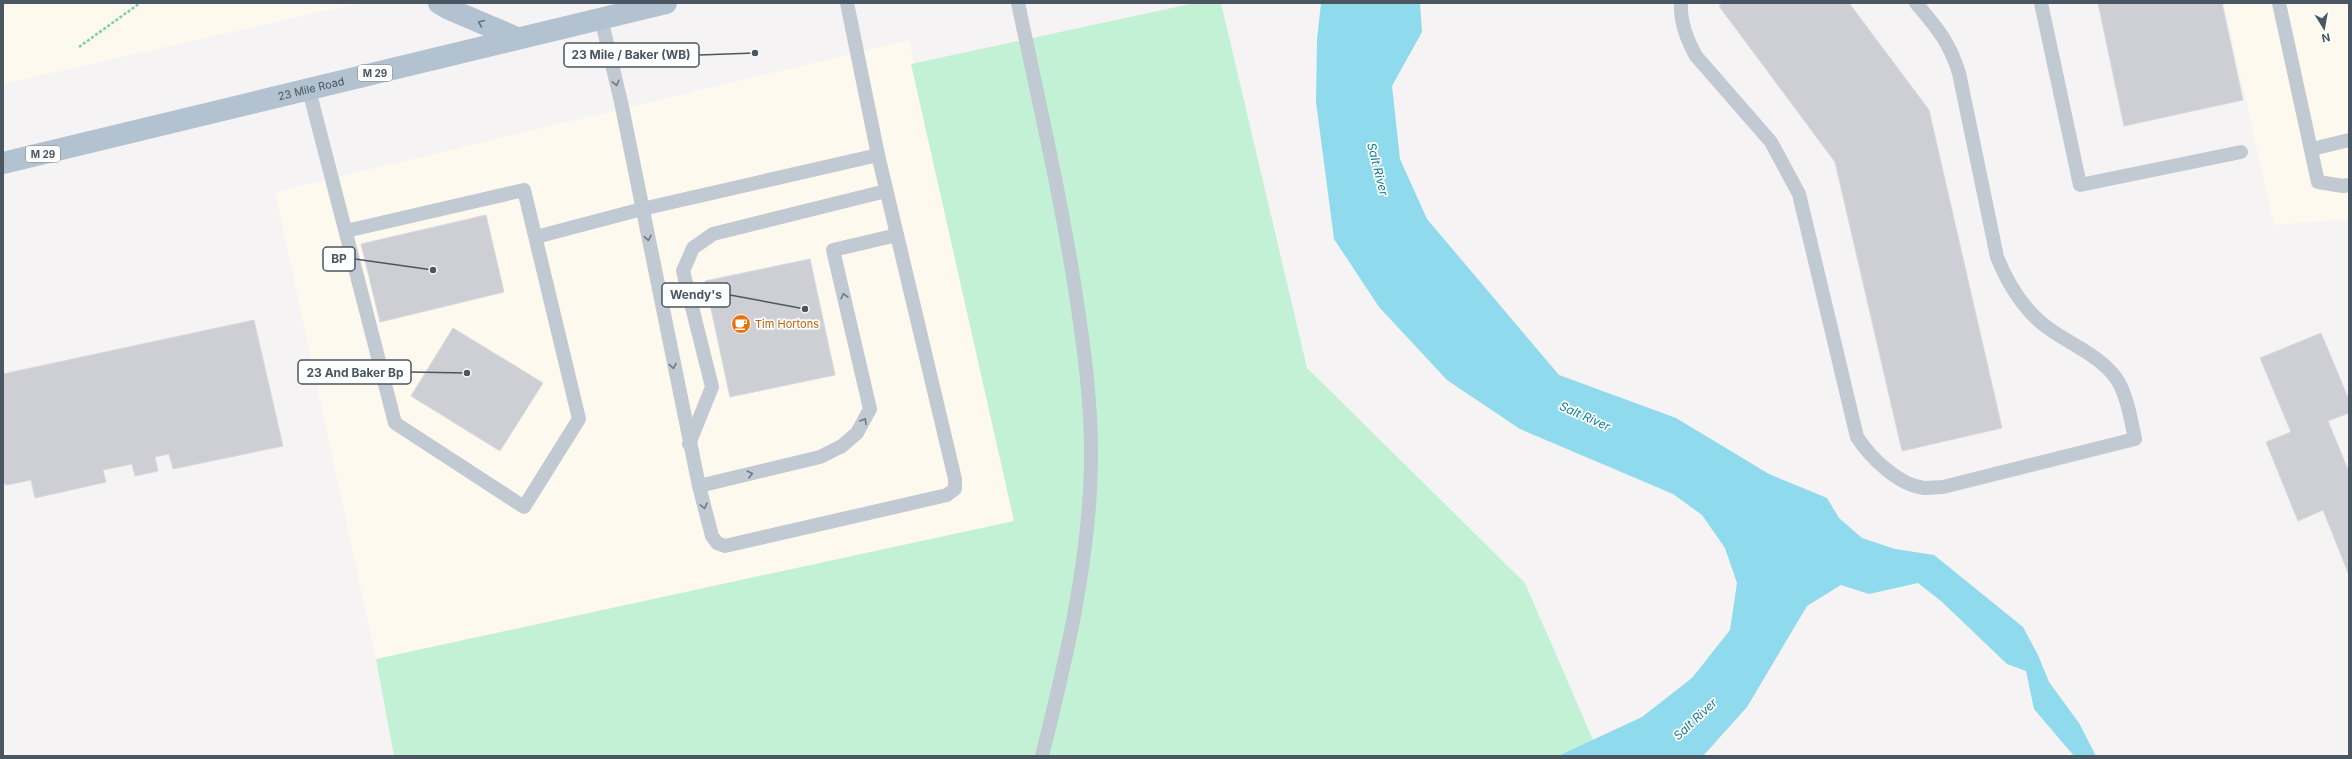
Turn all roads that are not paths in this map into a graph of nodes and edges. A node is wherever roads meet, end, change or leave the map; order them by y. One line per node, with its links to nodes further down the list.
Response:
1 (439, 3): 10 (main road, one-way to 1)
2 (666, 3): 9 (main road, 23 Mile Road / M 29)
3 (847, 3): 15 (lane)
4 (1018, 3): 25 (lane)
5 (1681, 3): 6 (lane)
6 (1916, 3)
7 (2041, 3): 14 (lane)
8 (2279, 3): 13 (lane)
9 (601, 18): 10 (main road, 23 Mile Road / M 29); 19 (lane, one-way to 19)
10 (517, 38): 11 (main road, 23 Mile Road / M 29)
11 (309, 90): 16 (main road, 23 Mile Road / M 29); 20 (lane)
12 (2349, 140): 13 (lane)
13 (2312, 149): 17 (lane)
14 (2241, 152)
15 (878, 156): 18 (lane); 19 (lane)
16 (3, 164)
17 (2349, 185)
18 (886, 191): 21 (lane); 23 (lane)
19 (642, 209): 22 (lane); 23 (lane, one-way to 23)
20 (346, 231): 22 (lane); 22 (lane)
21 (897, 235): 24 (lane, one-way to 21); 24 (lane, one-way to 21)
22 (536, 237)
23 (689, 444): 24 (lane)
24 (699, 486)
25 (1042, 756)

